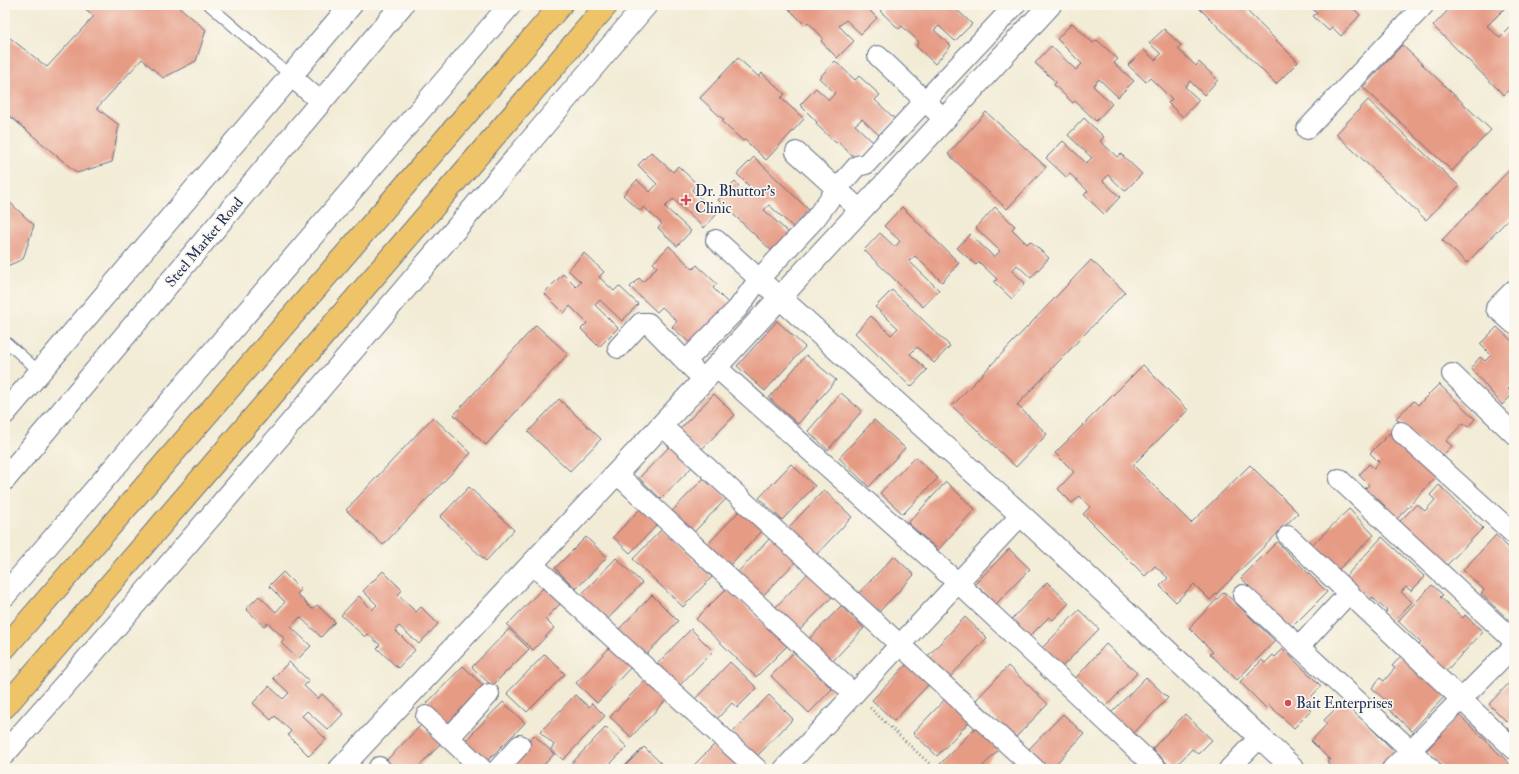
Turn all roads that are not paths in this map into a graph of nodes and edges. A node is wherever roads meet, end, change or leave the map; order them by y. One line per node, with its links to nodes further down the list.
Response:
1 (209, 5): 12 (lane)
2 (351, 5): 12 (street)
3 (402, 5): 14 (street, Steel Market Road)
4 (510, 5): 44 (street)
5 (561, 5): 50 (highway)
6 (607, 5): 54 (highway)
7 (646, 5): 61 (street)
8 (1015, 5): 13 (street)
9 (1424, 5): 16 (street)
10 (1048, 6): 15 (street)
11 (878, 56): 13 (street)
12 (291, 76): 14 (street); 28 (street)
13 (924, 101): 15 (street); 18 (street)
14 (321, 102): 37 (street, Steel Market Road)
15 (944, 119): 19 (street)
16 (1306, 129)
17 (796, 152): 18 (street)
18 (837, 189): 19 (street); 21 (street)
19 (860, 210): 23 (street)
20 (716, 240): 21 (street)
21 (759, 279): 23 (street); 27 (street)
22 (1514, 290): 24 (street)
23 (779, 297): 29 (street); 38 (street)
24 (1514, 324)
25 (5, 341): 28 (lane)
26 (618, 348): 27 (street)
27 (686, 362): 29 (street)
28 (40, 372): 31 (street)
29 (710, 373): 32 (street); 42 (street)
30 (1452, 374): 34 (street)
31 (5, 413)
32 (660, 425): 35 (street); 47 (street)
33 (1401, 432): 39 (street)
34 (1514, 434)
35 (616, 473): 41 (street); 52 (street)
36 (1339, 478): 46 (street)
37 (5, 479)
38 (1021, 515): 42 (street); 56 (street)
39 (1514, 534)
40 (1288, 536): 43 (street)
41 (532, 564): 62 (street); 65 (street)
42 (958, 583): 47 (street); 68 (street)
43 (1349, 593): 49 (street); 53 (street)
44 (5, 595)
45 (1243, 595): 49 (street)
46 (1514, 641)
47 (900, 645): 52 (street); 67 (street)
48 (1514, 646): 53 (street)
49 (1298, 647): 60 (street)
50 (5, 648)
51 (489, 694): 57 (street)
52 (854, 694): 66 (street)
53 (1461, 699): 59 (street); 60 (street)
54 (5, 707)
55 (426, 716): 57 (street)
56 (1260, 737): 69 (street); 70 (street)
57 (449, 738): 63 (street)
58 (520, 745): 64 (street)
59 (1514, 749)
60 (1410, 750): 71 (street); 72 (street)
61 (5, 753)
62 (340, 769)
63 (482, 769)
64 (498, 769)
65 (757, 769)
66 (784, 769)
67 (1035, 769)
68 (1157, 769)
69 (1229, 769)
70 (1294, 769)
71 (1392, 769)
72 (1430, 769)

